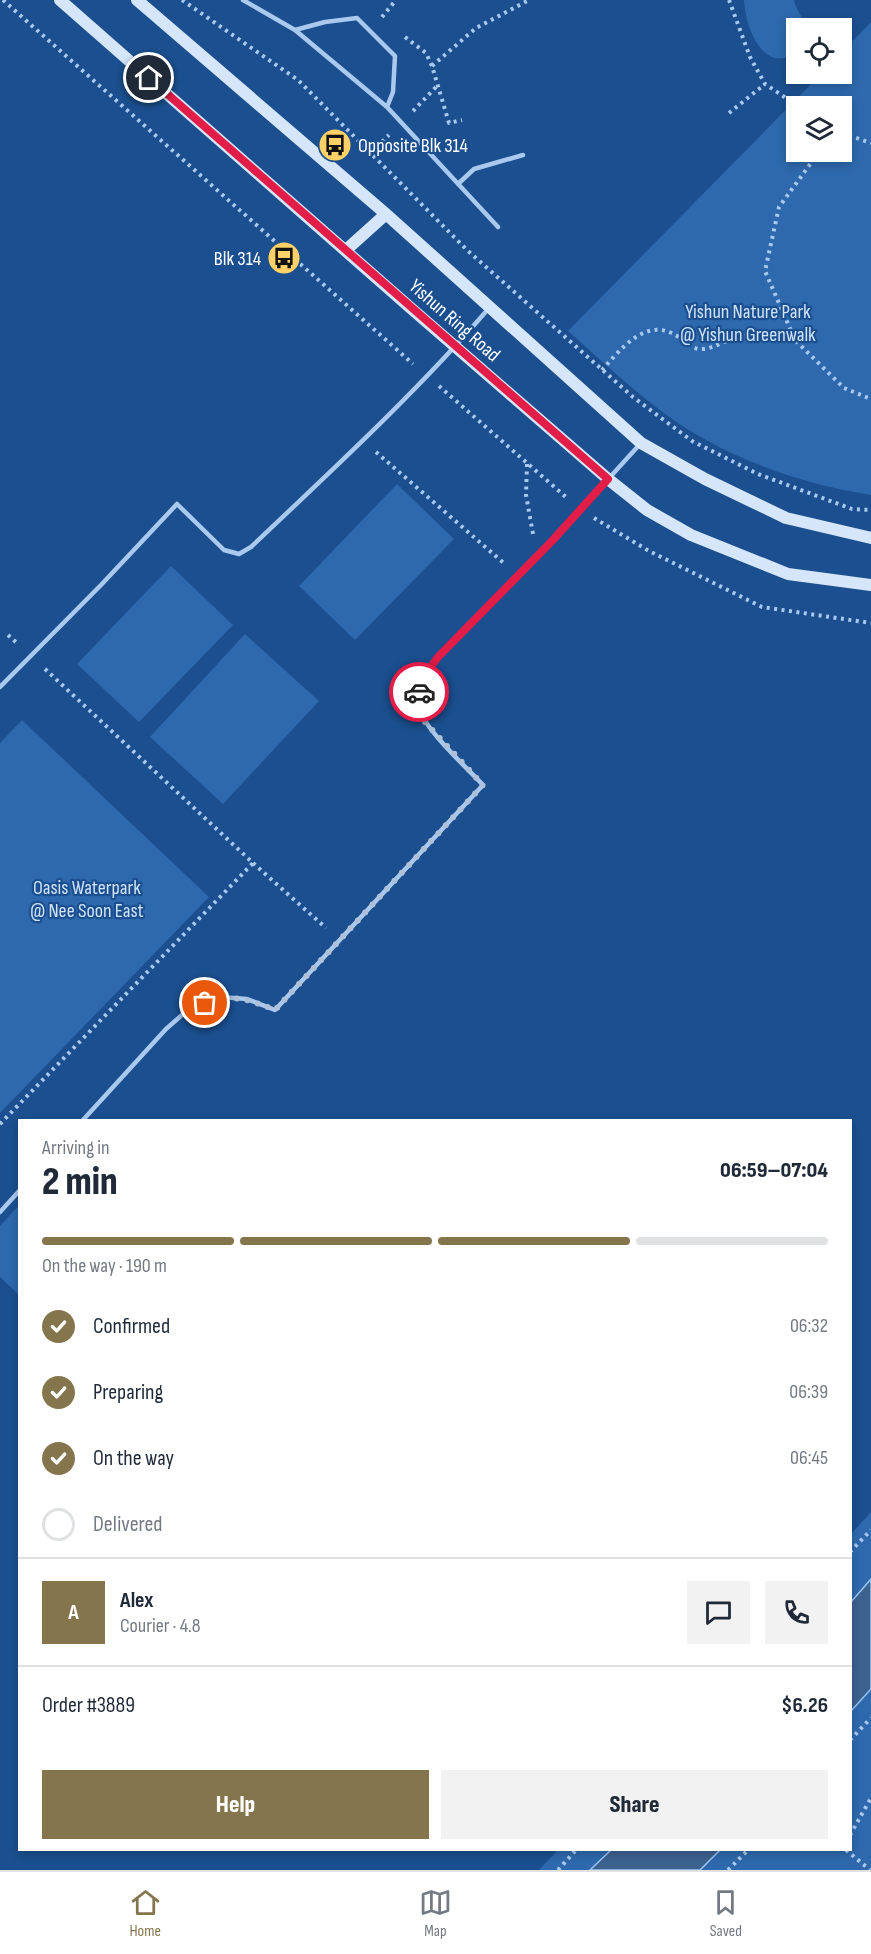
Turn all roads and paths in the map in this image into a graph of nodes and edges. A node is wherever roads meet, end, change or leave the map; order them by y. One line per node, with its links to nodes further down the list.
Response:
1 (3, 0): 34 (path)
2 (60, 0): 29 (main road, Yishun Ring Road)
3 (138, 0): 27 (main road, Yishun Ring Road)
4 (182, 0): 33 (path)
5 (243, 0): 12 (lane)
6 (396, 0): 10 (path)
7 (529, 0): 14 (path)
8 (729, 0): 15 (path)
9 (375, 12): 10 (path)
10 (382, 17): 11 (path)
11 (389, 24)
12 (295, 30): 18 (lane); 18 (lane)
13 (404, 36): 14 (path)
14 (432, 66): 16 (path)
15 (765, 84): 17 (path); 20 (path)
16 (437, 85): 19 (path); 21 (path)
17 (786, 98)
18 (387, 107): 26 (lane)
19 (416, 108)
20 (729, 113)
21 (462, 120)
22 (852, 136): 23 (path)
23 (871, 143)
24 (523, 155): 26 (lane)
25 (812, 162): 31 (path)
26 (458, 184): 28 (lane)
27 (386, 214): 29 (main road); 30 (main road, Yishun Ring Road)
28 (498, 227)
29 (346, 250): 32 (main road, Yishun Ring Road)
30 (490, 306): 32 (lane); 36 (main road, Yishun Ring Road)
31 (795, 340): 33 (path); 35 (path)
32 (456, 346): 34 (lane); 39 (main road, Yishun Ring Road)
33 (602, 370): 41 (path)
34 (427, 376): 38 (path); 48 (lane)
35 (871, 399)
36 (641, 443): 39 (lane); 42 (main road, Yishun Ring Road)
37 (377, 453): 44 (path)
38 (527, 463): 40 (path); 43 (path)
39 (608, 479): 40 (lane); 45 (main road, Yishun Ring Road)
40 (580, 510): 43 (lane); 46 (path)
41 (871, 510)
42 (871, 538)
43 (537, 557): 44 (lane)
44 (518, 575): 51 (lane)
45 (871, 585)
46 (871, 623)
47 (8, 635): 48 (path)
48 (31, 656): 49 (lane); 50 (path)
49 (0, 687)
50 (253, 863): 51 (path); 53 (path)
51 (339, 940): 52 (lane)
52 (84, 1119)
53 (0, 1124)
54 (18, 1192): 55 (lane)
55 (0, 1212)
56 (871, 1530): 57 (path)
57 (852, 1550)
58 (871, 1718): 59 (path)
59 (852, 1738)
60 (871, 1798): 61 (path)
61 (852, 1831)
62 (575, 1851): 65 (path)
63 (747, 1851): 66 (path)
64 (847, 1851): 67 (path)
65 (558, 1870)
66 (728, 1870)
67 (870, 1870)

